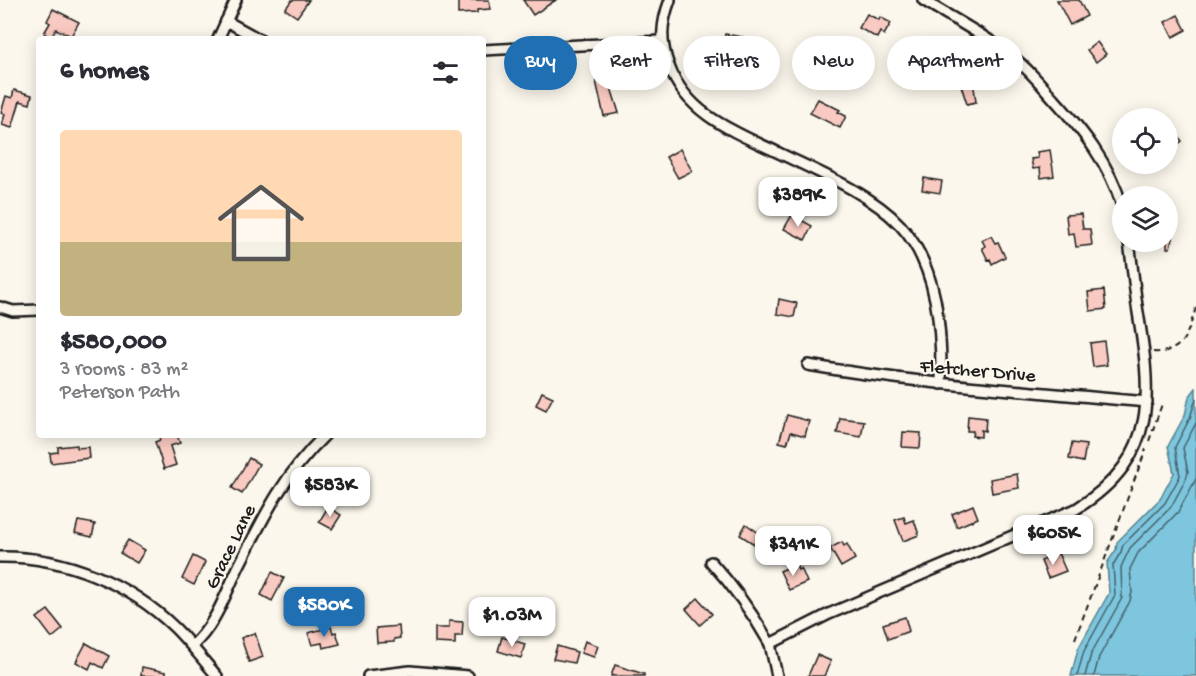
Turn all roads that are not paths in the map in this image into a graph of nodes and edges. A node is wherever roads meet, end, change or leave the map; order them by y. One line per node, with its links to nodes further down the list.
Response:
1 (236, 0): 4 (street)
2 (670, 0): 7 (street)
3 (923, 0): 11 (street)
4 (226, 21): 5 (street); 6 (street)
5 (219, 36)
6 (254, 36)
7 (662, 36)
8 (589, 45): 9 (street)
9 (486, 50)
10 (671, 70): 16 (street)
11 (1116, 186)
12 (1130, 252): 17 (street)
13 (0, 307): 14 (street)
14 (36, 310)
15 (808, 365): 16 (street, Fletcher Drive)
16 (941, 384): 17 (street, Fletcher Drive)
17 (1147, 402): 21 (street)
18 (322, 438): 22 (street, Grace Lane)
19 (0, 557): 22 (street)
20 (711, 562): 21 (street)
21 (770, 644): 26 (street)
22 (192, 646): 23 (street)
23 (217, 676)
24 (368, 676): 25 (street)
25 (468, 676)
26 (777, 676)

